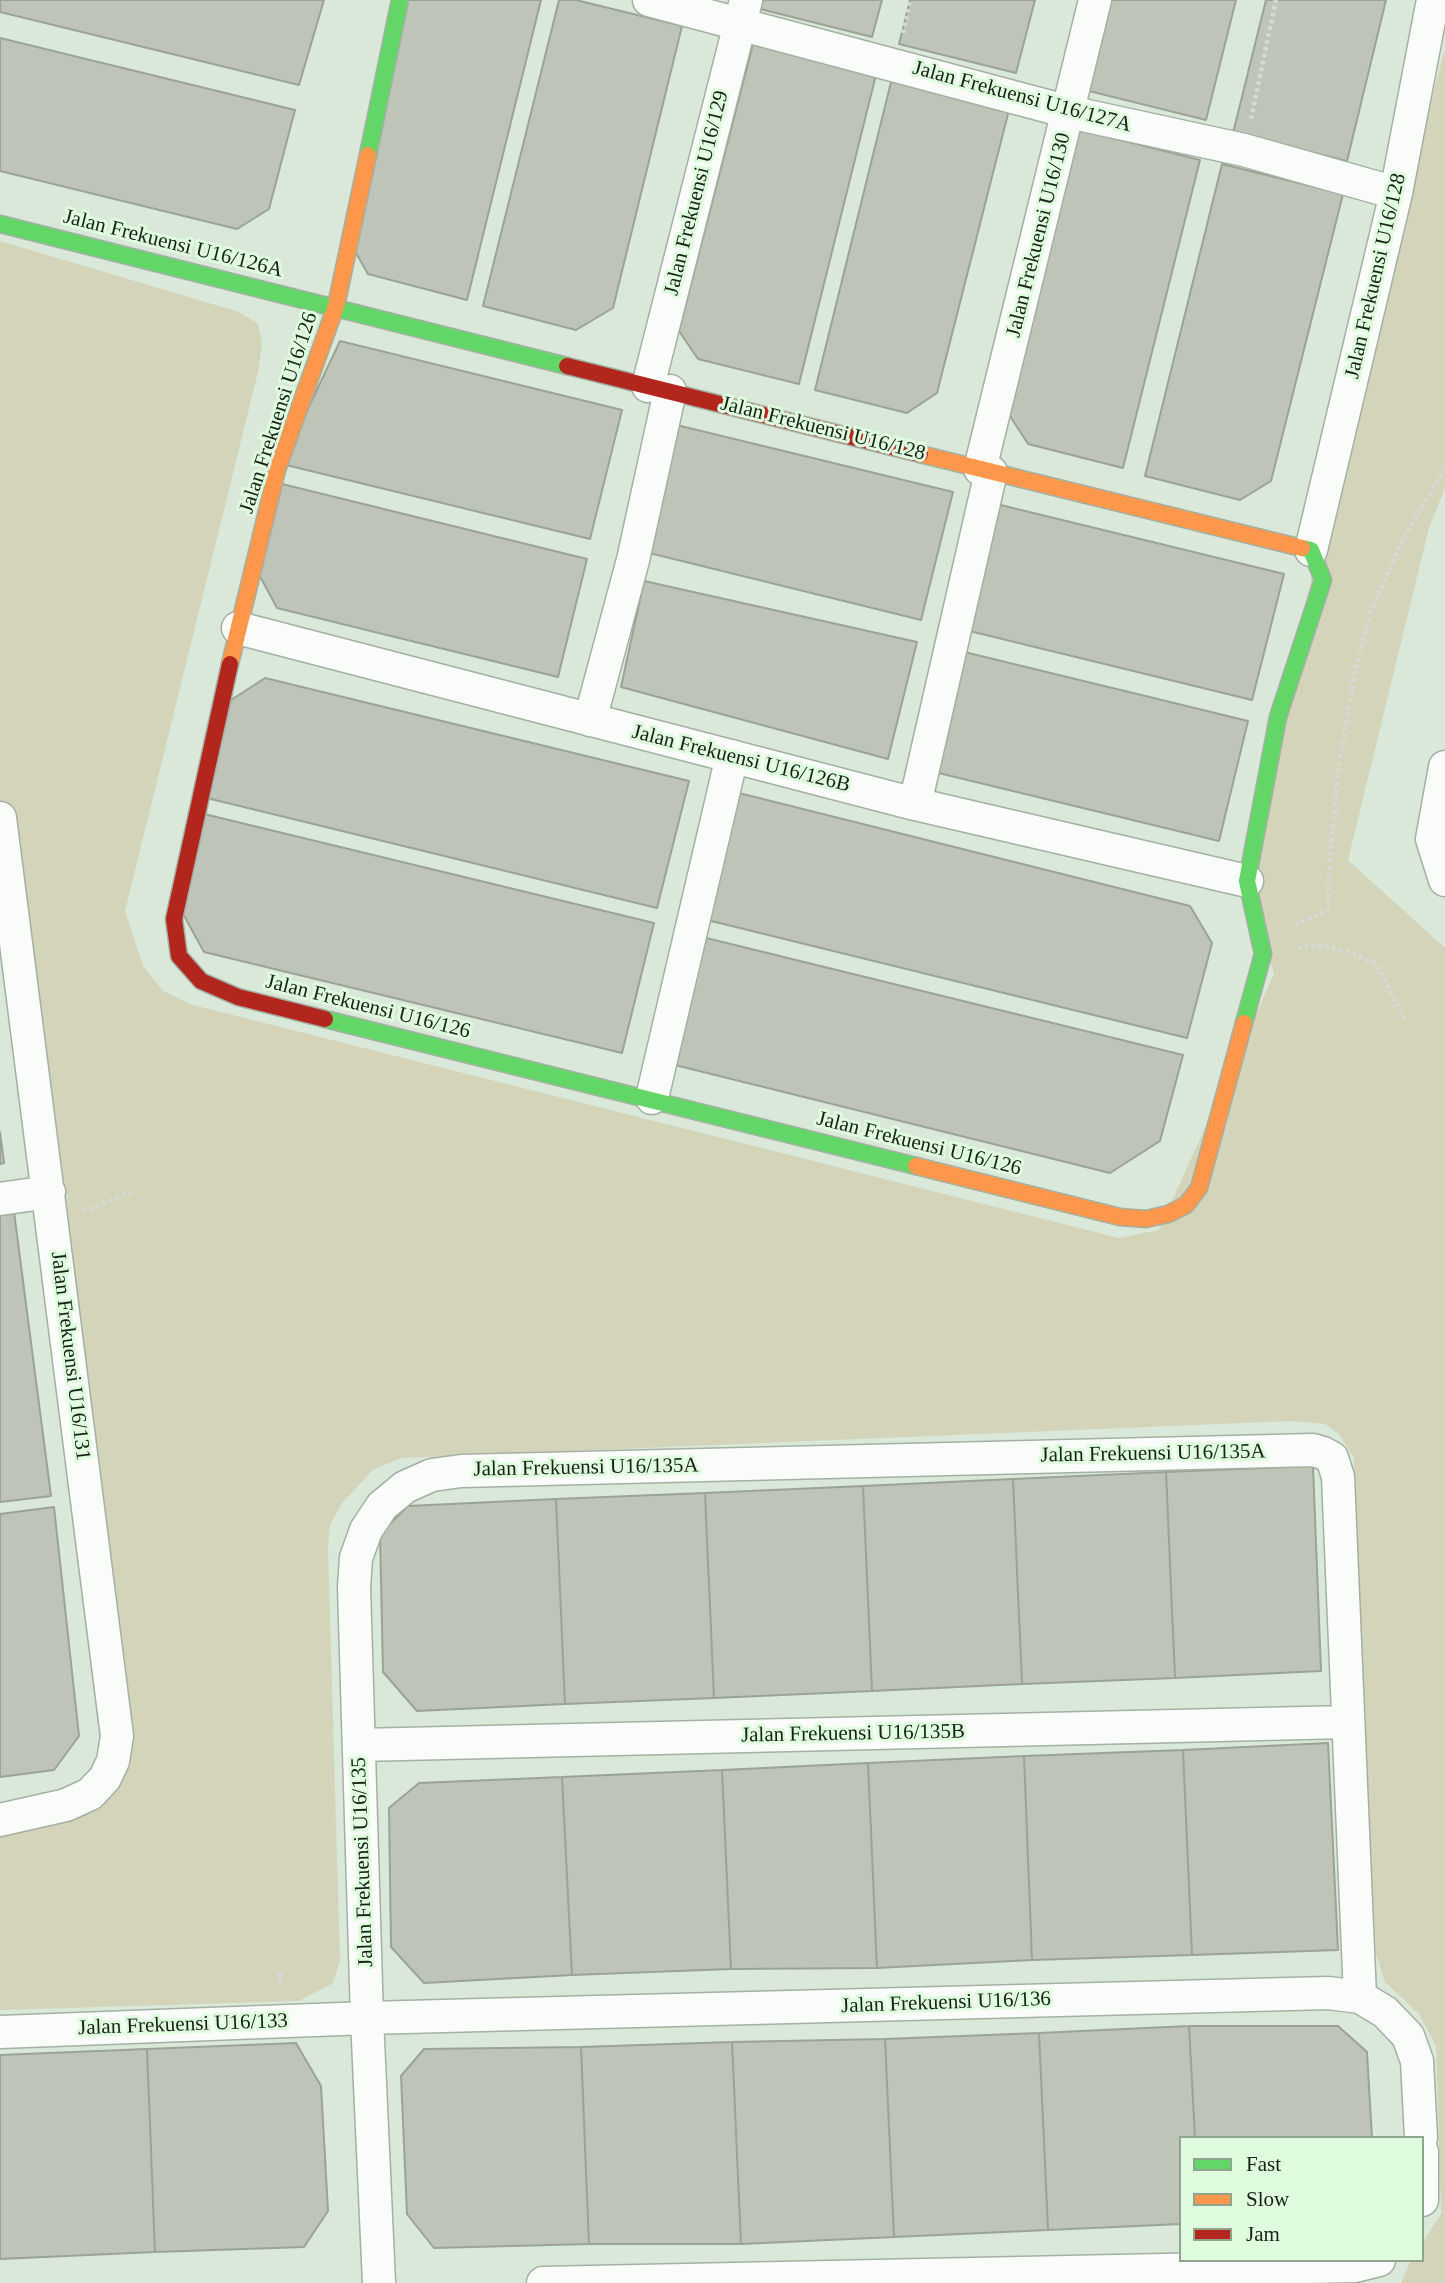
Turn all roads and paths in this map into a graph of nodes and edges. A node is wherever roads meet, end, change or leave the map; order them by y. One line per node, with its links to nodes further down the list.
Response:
1 (400, 0): 11 (street, Jalan Frekuensi U16/126)
2 (649, 0): 6 (street, Jalan Frekuensi U16/127A)
3 (1095, 0): 7 (street, Jalan Frekuensi U16/130)
4 (1276, 0): 8 (path)
5 (1433, 0): 9 (street, Jalan Frekuensi U16/128)
6 (743, 12): 7 (street, Jalan Frekuensi U16/127A); 12 (street, Jalan Frekuensi U16/129)
7 (1069, 112): 8 (street, Jalan Frekuensi U16/127A); 14 (street, Jalan Frekuensi U16/130)
8 (1244, 150): 9 (street, Jalan Frekuensi U16/127A)
9 (1396, 193): 15 (street, Jalan Frekuensi U16/128)
10 (0, 224): 11 (street, Jalan Frekuensi U16/126A)
11 (336, 306): 12 (street, Jalan Frekuensi U16/128); 16 (street, Jalan Frekuensi U16/126)
12 (659, 388): 14 (street, Jalan Frekuensi U16/128); 17 (street, Jalan Frekuensi U16/129)
13 (1445, 468): 24 (path)
14 (986, 470): 15 (street, Jalan Frekuensi U16/128); 20 (street, Jalan Frekuensi U16/130)
15 (1311, 550): 23 (street)
16 (237, 628): 17 (street, Jalan Frekuensi U16/126B); 27 (street, Jalan Frekuensi U16/126)
17 (590, 720): 18 (street, Jalan Frekuensi U16/126B)
18 (732, 756): 20 (street, Jalan Frekuensi U16/126B); 27 (street)
19 (1445, 767): 22 (street)
20 (915, 804): 23 (street, Jalan Frekuensi U16/126B)
21 (0, 818): 29 (street, Jalan Frekuensi U16/131)
22 (1445, 880)
23 (1247, 881): 24 (street, Jalan Frekuensi U16/126)
24 (1261, 936): 25 (street, Jalan Frekuensi U16/126)
25 (1263, 954): 26 (path); 27 (street, Jalan Frekuensi U16/126)
26 (1406, 1022)
27 (652, 1098)
28 (134, 1191): 31 (path)
29 (49, 1192): 30 (street); 31 (street, Jalan Frekuensi U16/131)
30 (0, 1199)
31 (53, 1223): 35 (street, Jalan Frekuensi U16/131)
32 (432, 1475): 33 (street, Jalan Frekuensi U16/135A); 34 (street, Jalan Frekuensi U16/135)
33 (1348, 1722): 34 (street, Jalan Frekuensi U16/135B); 36 (street, Jalan Frekuensi U16/135A)
34 (359, 1745): 37 (street, Jalan Frekuensi U16/135)
35 (0, 1819)
36 (1360, 1997): 37 (street, Jalan Frekuensi U16/136); 39 (street, Jalan Frekuensi U16/136)
37 (367, 2018): 38 (street, Jalan Frekuensi U16/133); 41 (street, Jalan Frekuensi U16/135)
38 (0, 2032)
39 (1421, 2136)
40 (1378, 2269): 42 (street)
41 (379, 2283)
42 (543, 2283)

